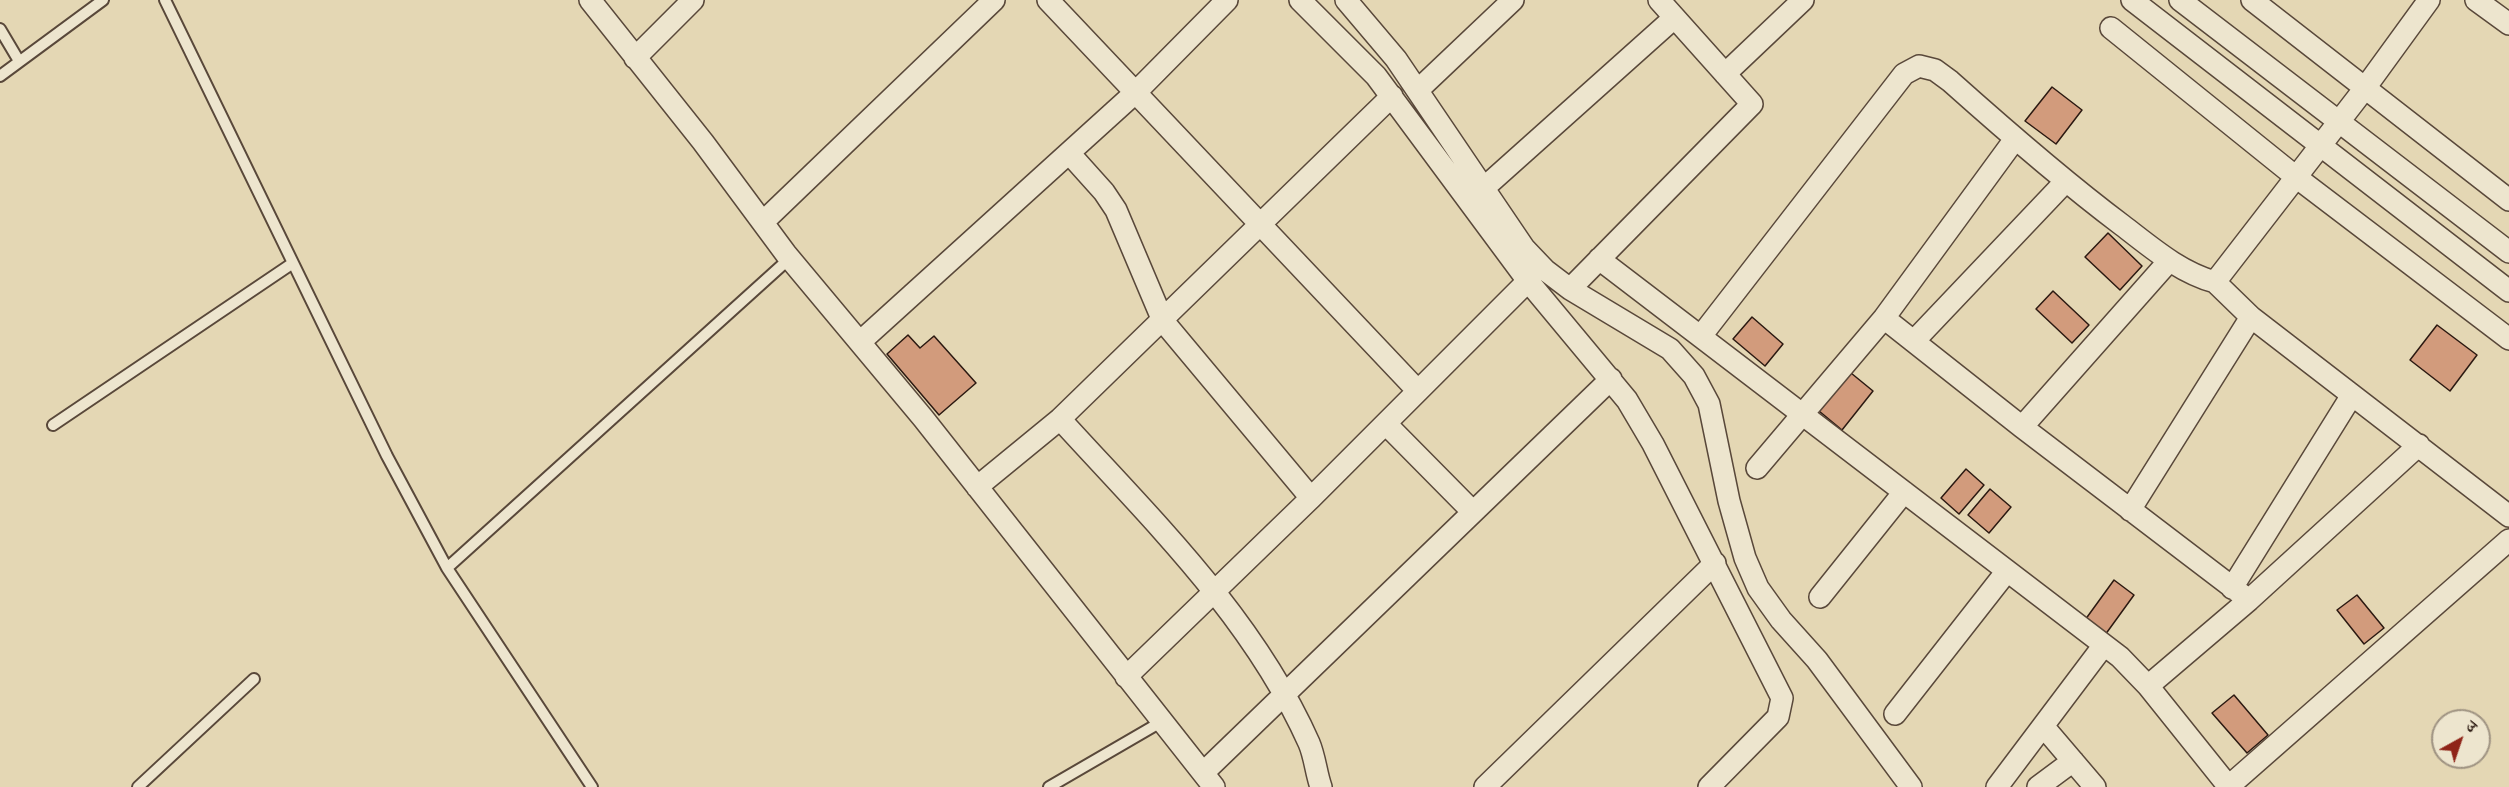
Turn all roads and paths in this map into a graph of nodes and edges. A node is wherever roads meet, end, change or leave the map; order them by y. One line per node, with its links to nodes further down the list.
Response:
1 (103, 0): 23 (lane)
2 (165, 0): 44 (lane)
3 (590, 0): 22 (street)
4 (693, 0): 22 (street)
5 (994, 0): 38 (street)
6 (1048, 0): 28 (street)
7 (1227, 0): 28 (street)
8 (1300, 0): 29 (street)
9 (1346, 0): 27 (street)
10 (1513, 0): 27 (street)
11 (1659, 0): 19 (street)
12 (2132, 0): 32 (street)
13 (2180, 0): 30 (street)
14 (2252, 0): 26 (street)
15 (2429, 0): 26 (street)
16 (2476, 0): 18 (street)
17 (1792, 4): 24 (street)
18 (2503, 12)
19 (1674, 18): 24 (street); 36 (street)
20 (2111, 27): 34 (street)
21 (0, 29): 23 (lane)
22 (635, 58): 38 (street)
23 (19, 61): 25 (lane)
24 (1725, 74): 42 (street)
25 (0, 76)
26 (2365, 88): 30 (street); 37 (street)
27 (1418, 90): 36 (street)
28 (1136, 92): 33 (street); 39 (street)
29 (1392, 96): 39 (street); 45 (street)
30 (2339, 122): 32 (street); 40 (street)
31 (2015, 139): 35 (street); 50 (street); 52 (street)
32 (2321, 145): 34 (street); 48 (street)
33 (1069, 153): 51 (street); 55 (street)
34 (2296, 177): 46 (street); 53 (street)
35 (2065, 182): 43 (street); 54 (street)
36 (1485, 187): 47 (street)
37 (2509, 200)
38 (763, 222): 41 (street)
39 (1261, 225): 51 (street); 57 (street)
40 (2509, 252)
41 (790, 258): 55 (street); 74 (lane)
42 (1599, 259): 47 (street); 52 (street)
43 (2169, 261): 46 (street); 63 (street)
44 (293, 263): 62 (lane); 74 (lane)
45 (1528, 281): 56 (street); 57 (street)
46 (2215, 282): 49 (street)
47 (1570, 289): 95 (street)
48 (2509, 291)
49 (2251, 317): 58 (street); 69 (street)
50 (1884, 318): 54 (street); 59 (street)
51 (1163, 321): 60 (street); 68 (street)
52 (1701, 336): 59 (street)
53 (2509, 339)
54 (1914, 341): 63 (street)
55 (860, 342): 66 (street)
56 (1611, 379): 70 (street); 73 (street)
57 (1418, 391): 61 (street)
58 (2352, 395): 64 (street); 77 (street)
59 (1801, 413): 65 (street); 67 (street)
60 (1060, 419): 66 (street); 76 (street)
61 (1386, 424): 68 (street); 70 (street)
62 (53, 425)
63 (2022, 427): 69 (street)
64 (2419, 445): 71 (street); 77 (street)
65 (1757, 468)
66 (977, 487): 80 (street)
67 (1904, 492): 75 (street); 78 (street)
68 (1311, 498): 76 (street)
69 (2130, 510): 77 (street)
70 (1473, 512): 83 (street)
71 (2509, 516)
72 (2509, 540): 99 (street)
73 (1715, 563): 93 (street); 94 (street)
74 (447, 568): 90 (lane)
75 (2007, 571): 79 (street); 84 (street)
76 (1215, 590): 80 (street); 83 (street)
77 (2240, 594): 82 (street)
78 (1820, 597)
79 (2104, 645): 82 (street); 86 (street)
80 (1126, 677): 85 (street)
81 (254, 679): 89 (lane)
82 (2148, 686): 99 (street)
83 (1284, 694): 88 (street); 92 (street)
84 (1895, 714)
85 (1161, 722): 88 (street); 91 (lane)
86 (2043, 726): 87 (street); 96 (street)
87 (2073, 761): 97 (street); 98 (street)
88 (1208, 780)
89 (138, 787)
90 (592, 787)
91 (1049, 787)
92 (1321, 787)
93 (1485, 787)
94 (1709, 787)
95 (1911, 787)
96 (1997, 787)
97 (2038, 787)
98 (2095, 787)
99 (2228, 787)

